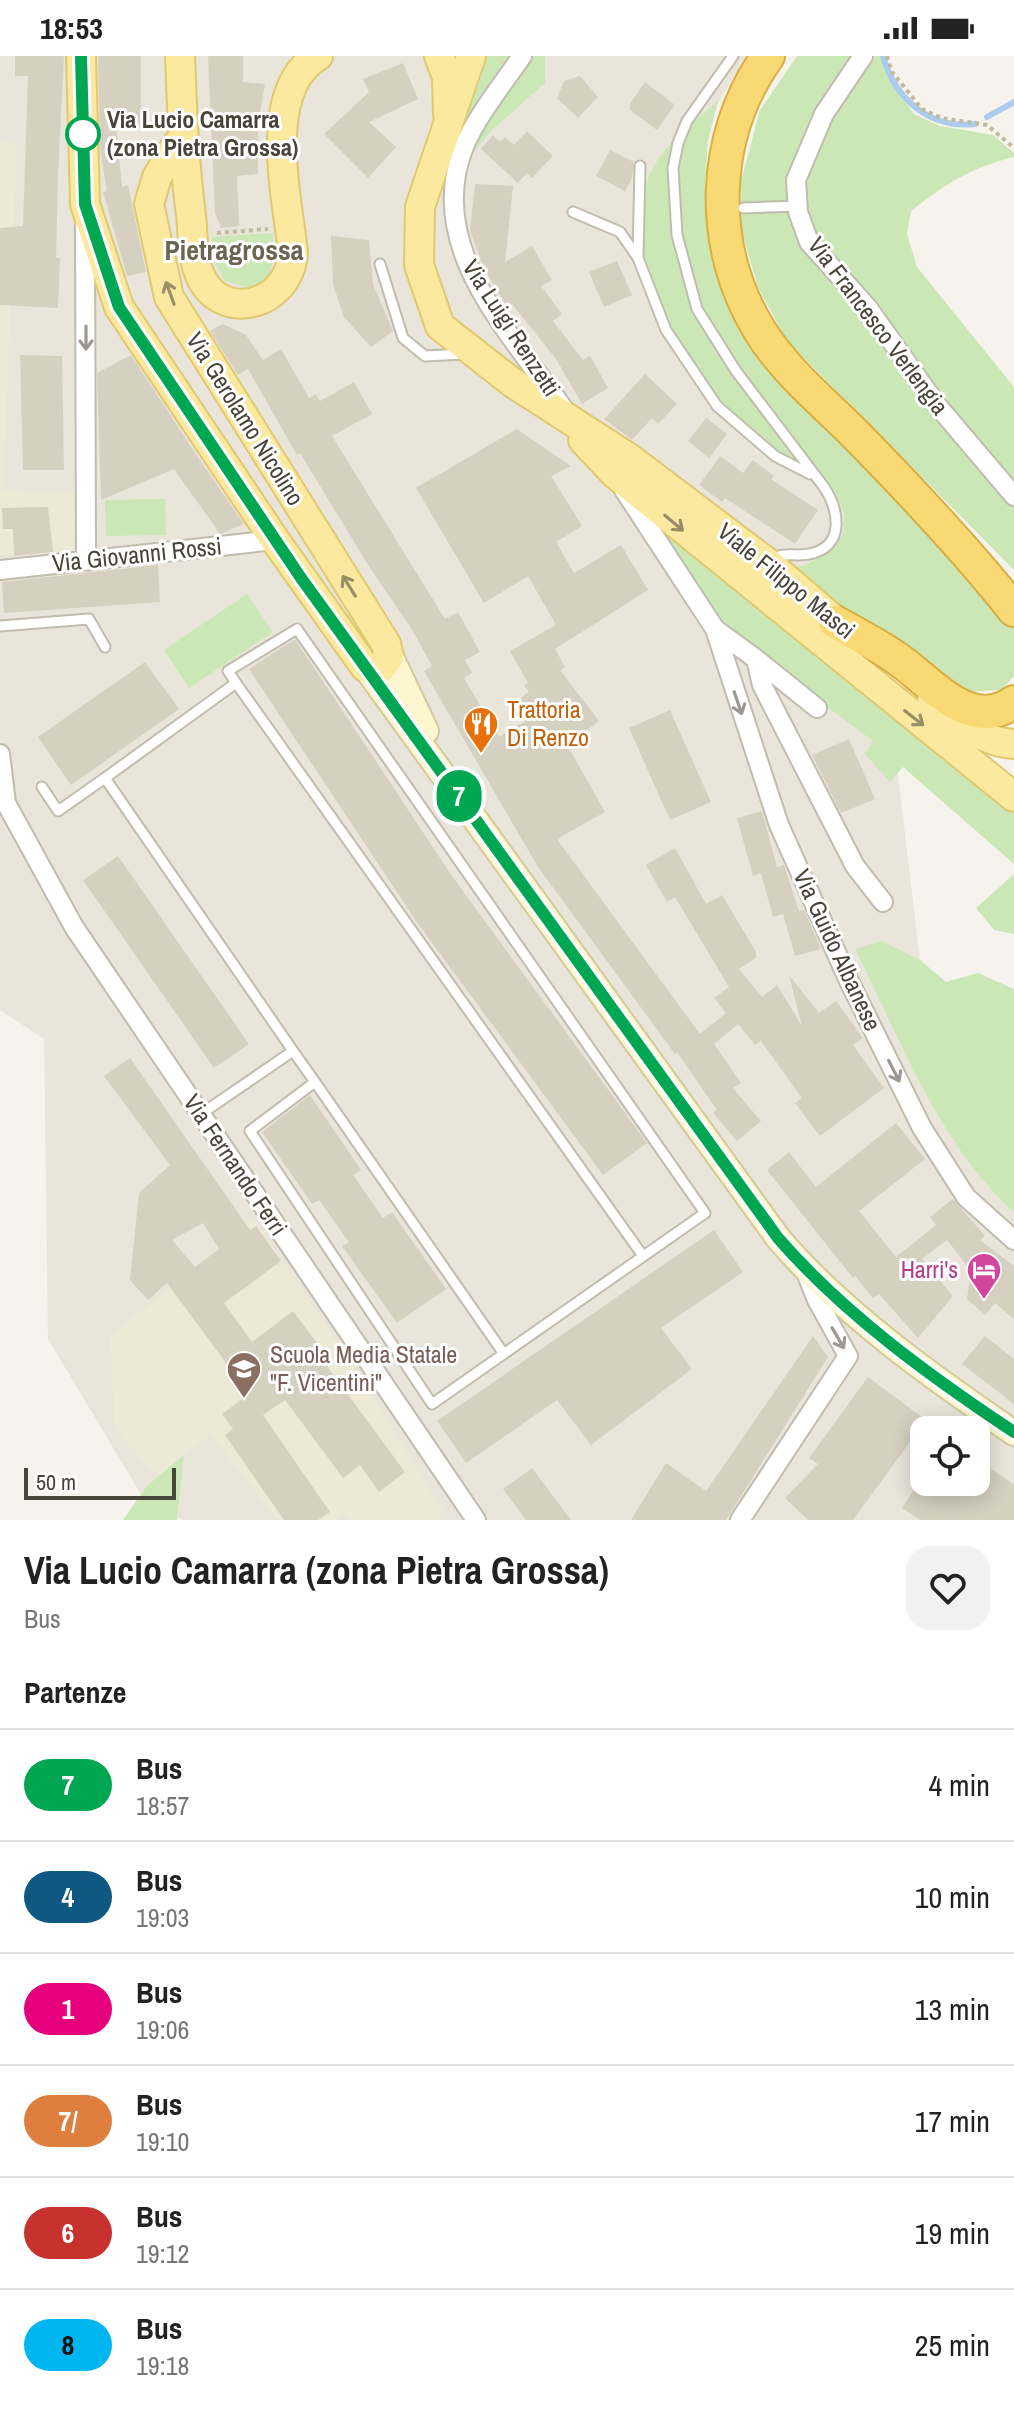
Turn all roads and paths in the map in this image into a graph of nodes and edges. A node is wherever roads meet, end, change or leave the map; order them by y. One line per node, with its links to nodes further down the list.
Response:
1 (81, 56): 15 (main road)
2 (180, 56): 12 (main road)
3 (318, 56): 12 (main road)
4 (439, 56): 11 (main road, Viale Filippo Masci)
5 (471, 56): 11 (main road, Viale Filippo Masci)
6 (522, 56): 24 (street, Via Luigi Renzetti)
7 (733, 56): 26 (lane)
8 (768, 56): 28 (highway)
9 (863, 56): 16 (street, Via Francesco Verlengia)
10 (887, 56): 13 (path)
11 (449, 127): 23 (main road, Viale Filippo Masci)
12 (182, 142): 41 (main road, Via Gerolamo Nicolino, one-way to 12)
13 (1014, 148)
14 (640, 166): 21 (lane)
15 (85, 204): 29 (main road); 31 (street, one-way to 31)
16 (798, 206): 17 (lane); 27 (street, Via Francesco Verlengia)
17 (743, 208)
18 (573, 212): 21 (lane)
19 (274, 229): 20 (path)
20 (209, 234)
21 (638, 258): 26 (lane)
22 (380, 264): 23 (lane)
23 (475, 354): 24 (main road, Viale Filippo Masci)
24 (566, 418): 25 (main road, Viale Filippo Masci); 32 (main road, Viale Filippo Masci)
25 (614, 473): 30 (main road, Viale Filippo Masci, one-way to 30); 38 (street, Via Guido Albanese)
26 (813, 475): 32 (lane)
27 (1014, 496)
28 (938, 519): 34 (highway); 35 (highway)
29 (275, 540): 31 (street, Via Giovanni Rossi); 41 (main road)
30 (701, 545): 32 (lane); 47 (main road, Viale Filippo Masci, one-way to 47)
31 (86, 560): 33 (street, Via Giovanni Rossi)
32 (751, 561): 36 (main road, Viale Filippo Masci)
33 (0, 570)
34 (1014, 587)
35 (1014, 610)
36 (835, 622): 43 (highway); 45 (main road, Viale Filippo Masci)
37 (0, 626): 39 (lane)
38 (715, 629): 40 (street, Via Guido Albanese); 57 (street, Via Guido Albanese, one-way to 57)
39 (105, 647)
40 (756, 659): 44 (street); 53 (street)
41 (377, 660): 59 (street)
42 (236, 683): 49 (lane); 58 (lane); 58 (lane)
43 (1014, 702)
44 (817, 708)
45 (1014, 744)
46 (0, 754): 52 (street, Via Fernando Ferri)
47 (966, 759): 48 (main road, Viale Filippo Masci); 51 (main road, Viale Filippo Masci)
48 (1014, 773)
49 (105, 778): 50 (lane); 54 (lane)
50 (42, 787)
51 (1014, 797)
52 (3, 800): 56 (street, Via Fernando Ferri)
53 (883, 902)
54 (293, 1051): 55 (lane); 56 (lane)
55 (315, 1082): 60 (lane); 60 (lane)
56 (201, 1114): 62 (street, Via Fernando Ferri)
57 (1014, 1240)
58 (643, 1256): 60 (lane)
59 (804, 1268): 61 (street); 63 (street, one-way to 63)
60 (504, 1354)
61 (1014, 1433)
62 (476, 1520)
63 (740, 1520)

